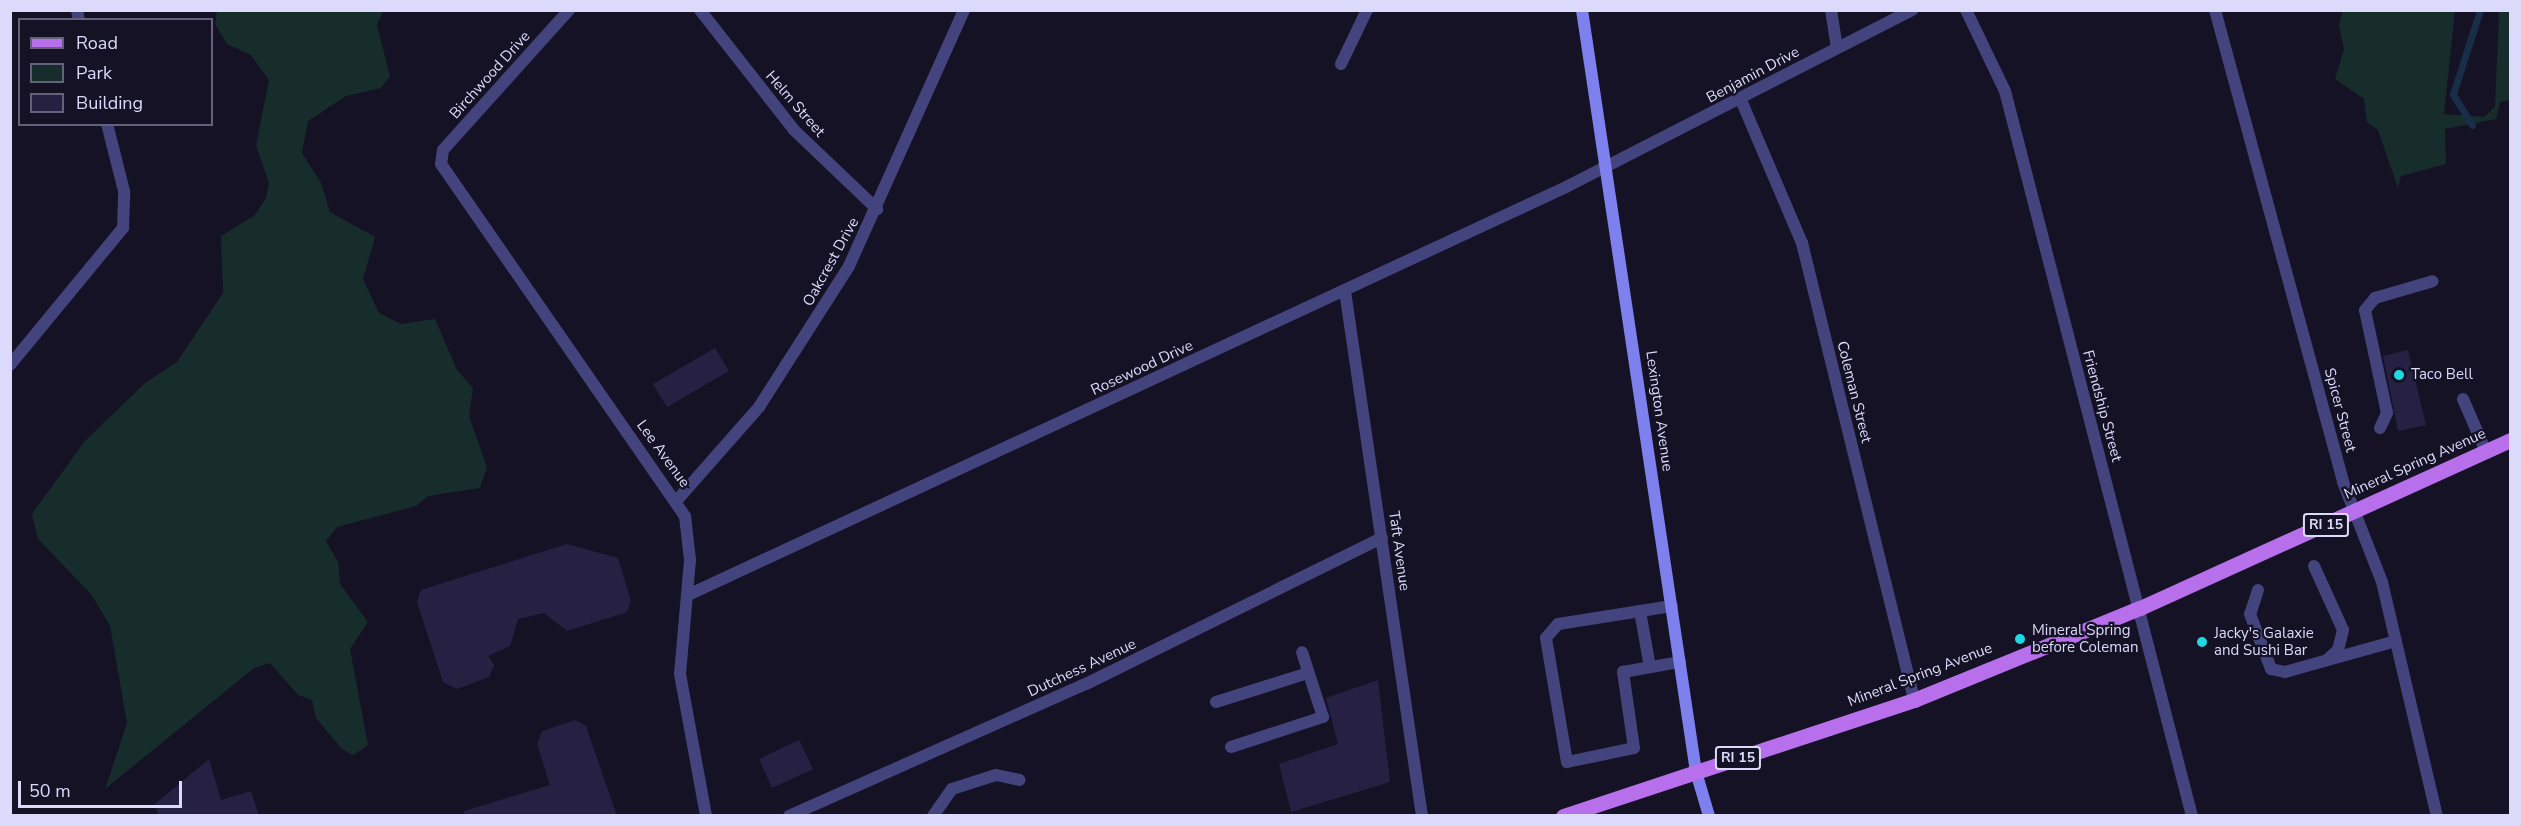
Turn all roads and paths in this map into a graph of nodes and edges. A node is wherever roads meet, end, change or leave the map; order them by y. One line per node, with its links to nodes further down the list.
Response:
1 (570, 10): 14 (street, Birchwood Drive)
2 (700, 10): 16 (street, Helm Street)
3 (964, 10): 16 (street, Oakcrest Drive)
4 (1367, 10): 11 (street)
5 (1582, 10): 15 (street, Lexington Avenue)
6 (1831, 10): 10 (street)
7 (1912, 10): 10 (street, Benjamin Drive)
8 (1966, 10): 31 (street, Friendship Street)
9 (2215, 10): 25 (street, Spicer Street)
10 (1837, 48): 12 (street, Benjamin Drive)
11 (1341, 64)
12 (1741, 100): 15 (street, Benjamin Drive); 39 (street, Coleman Street)
13 (108, 126): 19 (street)
14 (441, 164): 24 (street, Lee Avenue)
15 (1608, 166): 18 (street, Rosewood Drive); 30 (street, Lexington Avenue)
16 (877, 209): 24 (street, Oakcrest Drive)
17 (2433, 281): 21 (street)
18 (1345, 291): 26 (street, Taft Avenue); 29 (street, Rosewood Drive)
19 (10, 365)
20 (2463, 399): 23 (street)
21 (2380, 428)
22 (2511, 440): 23 (main road, Mineral Spring Avenue / RI 15)
23 (2486, 452): 25 (main road, Mineral Spring Avenue / RI 15)
24 (678, 499): 29 (street, Lee Avenue)
25 (2357, 509): 31 (main road, Mineral Spring Avenue / RI 15); 33 (street, Spicer Street)
26 (1382, 538): 45 (street, Dutchess Avenue); 47 (street, Taft Avenue)
27 (2314, 566): 35 (street)
28 (2258, 590): 35 (street)
29 (688, 595): 44 (street, Lee Avenue)
30 (1672, 606): 32 (street); 36 (street, Lexington Avenue)
31 (2140, 608): 39 (main road, Mineral Spring Avenue / RI 15); 50 (street, Friendship Street)
32 (1640, 611): 37 (street); 37 (street)
33 (2396, 641): 35 (street); 51 (street, Spicer Street)
34 (1302, 652): 38 (street)
35 (2328, 659)
36 (1680, 662): 37 (street); 42 (street, Lexington Avenue)
37 (1650, 667)
38 (1308, 673): 40 (street); 41 (street)
39 (1914, 700): 42 (main road, Mineral Spring Avenue / RI 15)
40 (1216, 702)
41 (1231, 747)
42 (1696, 772): 48 (main road, Mineral Spring Avenue / RI 15); 49 (street, Lexington Avenue)
43 (1019, 780): 46 (street)
44 (705, 816)
45 (789, 816)
46 (933, 816)
47 (1422, 816)
48 (1563, 816)
49 (1709, 816)
50 (2192, 816)
51 (2437, 816)

